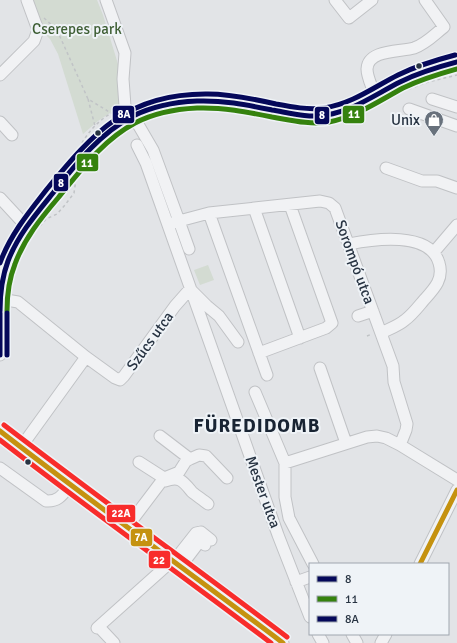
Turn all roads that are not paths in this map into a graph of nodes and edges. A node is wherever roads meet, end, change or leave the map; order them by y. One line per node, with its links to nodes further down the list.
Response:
1 (27, 0): 7 (street)
2 (106, 0): 12 (street, Mester utca)
3 (335, 0): 4 (street)
4 (372, 0)
5 (425, 0): 8 (street)
6 (454, 61): 8 (street)
7 (0, 75)
8 (376, 96): 12 (street)
9 (432, 99): 10 (street)
10 (457, 107)
11 (409, 109): 14 (street)
12 (133, 116): 23 (street, Mester utca); 25 (street)
13 (0, 122): 15 (street)
14 (457, 126)
15 (12, 135)
16 (137, 145): 23 (street)
17 (386, 168): 18 (street)
18 (457, 188)
19 (0, 198): 25 (street)
20 (290, 205): 21 (street, Sorompó utca); 26 (street, Sorompó utca); 35 (street)
21 (254, 208): 22 (street, Sorompó utca); 35 (street)
22 (209, 213): 23 (street, Sorompó utca); 37 (street)
23 (174, 223): 27 (street); 29 (street, Mester utca)
24 (457, 225): 28 (street)
25 (31, 228): 30 (street)
26 (349, 244): 28 (street); 31 (street, Sorompó utca)
27 (189, 249)
28 (434, 252): 34 (street)
29 (190, 289): 36 (street, Mester utca); 39 (street, Szűcs utca); 60 (street, Mester utca)
30 (0, 299): 32 (street); 39 (street, Szűcs utca)
31 (373, 311): 33 (street); 34 (street, Sorompó utca)
32 (0, 312): 38 (street)
33 (358, 316)
34 (377, 334): 46 (street, Sorompó utca)
35 (300, 338): 37 (street)
36 (238, 342)
37 (260, 353): 41 (street)
38 (0, 355)
39 (86, 357): 47 (street)
40 (320, 368): 45 (street)
41 (267, 375)
42 (255, 392): 50 (street, Mester utca)
43 (0, 431): 47 (street)
44 (160, 436): 48 (street)
45 (346, 444): 46 (street); 50 (street)
46 (400, 445): 54 (street)
47 (21, 447): 55 (street)
48 (190, 459): 52 (street); 53 (street)
49 (139, 462): 53 (street)
50 (284, 463): 59 (street)
51 (0, 468): 55 (street)
52 (227, 478)
53 (162, 480): 57 (street); 58 (street)
54 (457, 480)
55 (70, 485): 58 (street)
56 (457, 490): 64 (street)
57 (208, 504)
58 (127, 527): 62 (street)
59 (294, 529): 60 (street); 63 (street)
60 (278, 535): 66 (street, Mester utca)
61 (208, 542): 62 (street)
62 (176, 562): 68 (street); 69 (street)
63 (312, 563)
64 (420, 563)
65 (309, 577): 66 (street)
66 (296, 582): 67 (street, Mester utca)
67 (309, 614)
68 (114, 643)
69 (283, 643)

